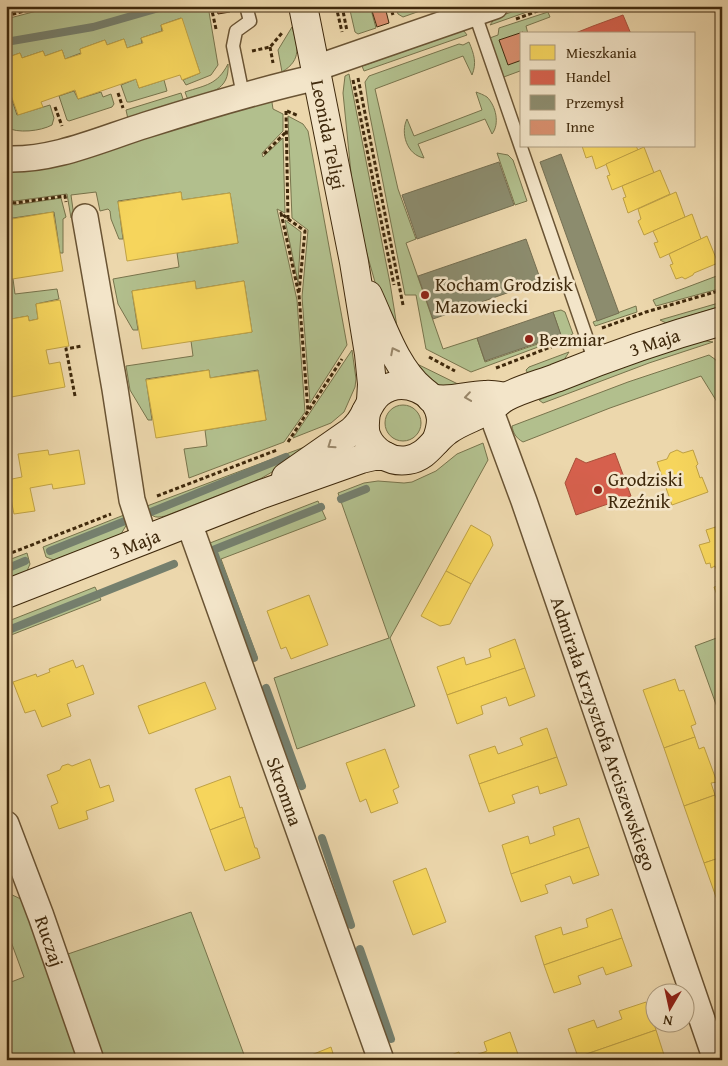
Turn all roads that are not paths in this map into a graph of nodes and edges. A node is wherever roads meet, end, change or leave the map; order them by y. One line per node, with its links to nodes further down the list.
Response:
1 (246, 6): 5 (lane)
2 (303, 6): 4 (street, Leonida Teligi)
3 (485, 10): 4 (street); 6 (lane)
4 (317, 72): 5 (street); 10 (street, Leonida Teligi)
5 (243, 95): 8 (street)
6 (520, 122)
7 (528, 148): 12 (lane)
8 (6, 159)
9 (85, 217): 20 (street)
10 (354, 262): 13 (street, Leonida Teligi, one-way to 10); 15 (street, Leonida Teligi)
11 (722, 321): 12 (street, 3 Maja)
12 (595, 362): 14 (street, 3 Maja)
13 (427, 394): 14 (street, 3 Maja, one-way to 13); 15 (street, 3 Maja); 16 (street)
14 (498, 403): 16 (street, 3 Maja); 25 (street, Admirała Krzysztofa Arciszewskiego)
15 (368, 407): 17 (street); 18 (street, 3 Maja, one-way to 18)
16 (436, 441): 17 (street, 3 Maja)
17 (385, 456): 18 (street, 3 Maja)
18 (262, 494): 19 (street, 3 Maja)
19 (189, 523): 20 (street, 3 Maja); 24 (street, Skromna)
20 (145, 540): 21 (street, 3 Maja)
21 (6, 594)
22 (6, 824): 23 (street, Ruczaj)
23 (91, 1060)
24 (381, 1060)
25 (716, 1060)

